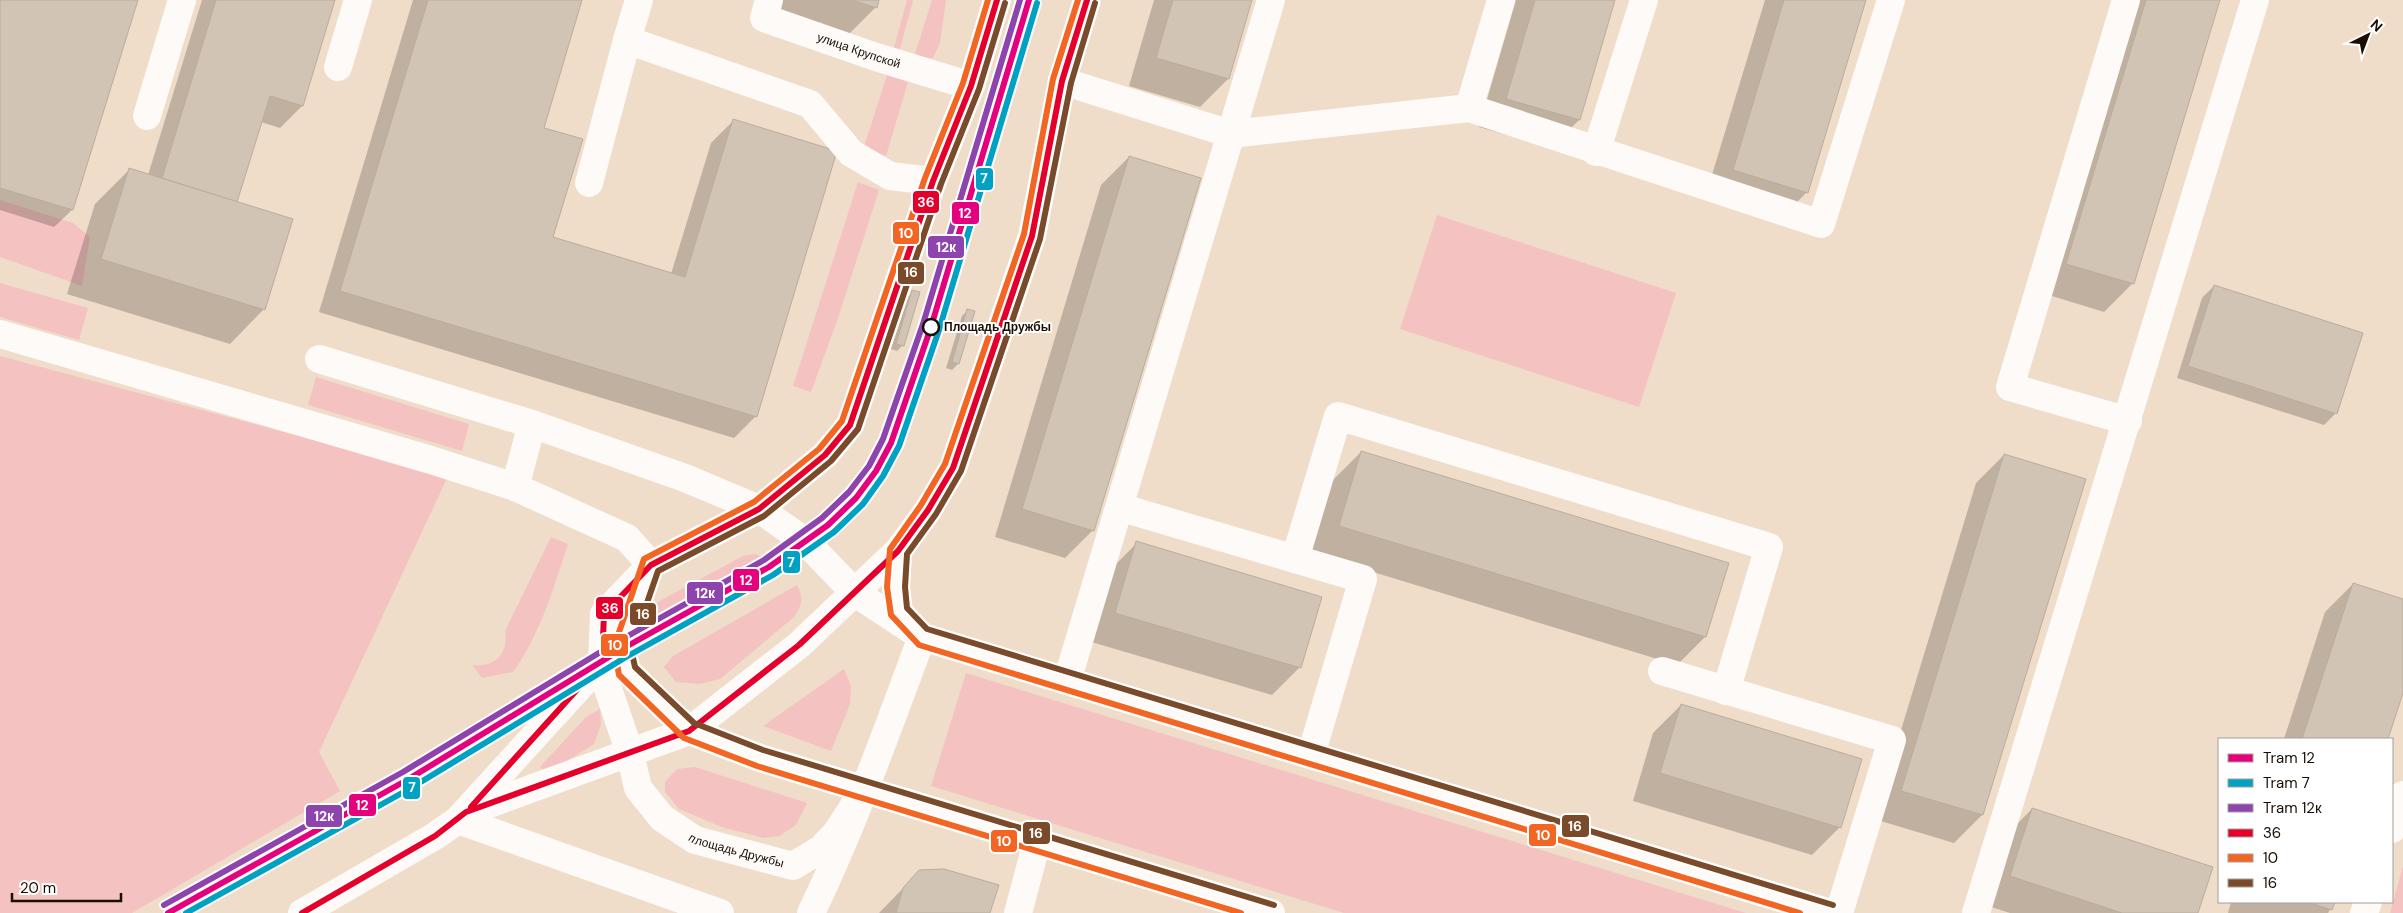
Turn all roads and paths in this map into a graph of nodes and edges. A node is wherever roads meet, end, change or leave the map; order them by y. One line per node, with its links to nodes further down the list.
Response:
1 (182, 0): 18 (main road)
2 (358, 0): 14 (main road)
3 (639, 0): 13 (main road)
4 (769, 0): 16 (main road, улица Крупской)
5 (997, 0): 16 (main road)
6 (1087, 0): 15 (main road)
7 (1272, 0): 19 (main road)
8 (1501, 0): 17 (main road)
9 (1644, 0): 20 (main road)
10 (1891, 0): 20 (main road)
11 (2126, 0): 25 (main road)
12 (2256, 0): 25 (main road)
13 (627, 40): 21 (main road); 22 (main road)
14 (338, 67)
15 (1062, 82): 19 (main road); 30 (main road)
16 (971, 86): 21 (main road)
17 (1469, 108): 19 (main road); 20 (main road)
18 (147, 116)
19 (1231, 134): 28 (main road)
20 (1596, 152)
21 (933, 181): 29 (main road)
22 (589, 183)
23 (0, 334): 27 (main road)
24 (319, 359): 26 (main road)
25 (2128, 422): 54 (main road)
26 (532, 424): 27 (main road); 29 (main road)
27 (515, 487): 32 (main road)
28 (1119, 506): 31 (main road); 37 (main road)
29 (759, 509): 32 (main road); 33 (main road)
30 (898, 551): 33 (main road); 34 (main road)
31 (1295, 559): 38 (main road); 41 (main road)
32 (651, 565): 35 (main road); 39 (main road)
33 (854, 592): 34 (main road); 39 (main road)
34 (922, 637): 37 (main road); 42 (main road)
35 (602, 662): 40 (main road, площадь Дружбы); 44 (main road)
36 (1662, 671): 38 (main road)
37 (1066, 681): 41 (main road)
38 (1726, 691): 53 (main road)
39 (689, 731): 40 (main road); 42 (main road)
40 (630, 753): 42 (main road, площадь Дружбы); 44 (main road)
41 (1311, 755): 52 (main road)
42 (865, 789): 46 (main road); 50 (main road)
43 (2403, 795): 45 (main road)
44 (462, 816): 48 (main road); 49 (main road)
45 (2393, 826)
46 (1037, 842): 47 (main road); 51 (main road)
47 (1254, 911)
48 (302, 913)
49 (720, 913)
50 (811, 913)
51 (1018, 913)
52 (1830, 913)
53 (1839, 913)
54 (1976, 913)

